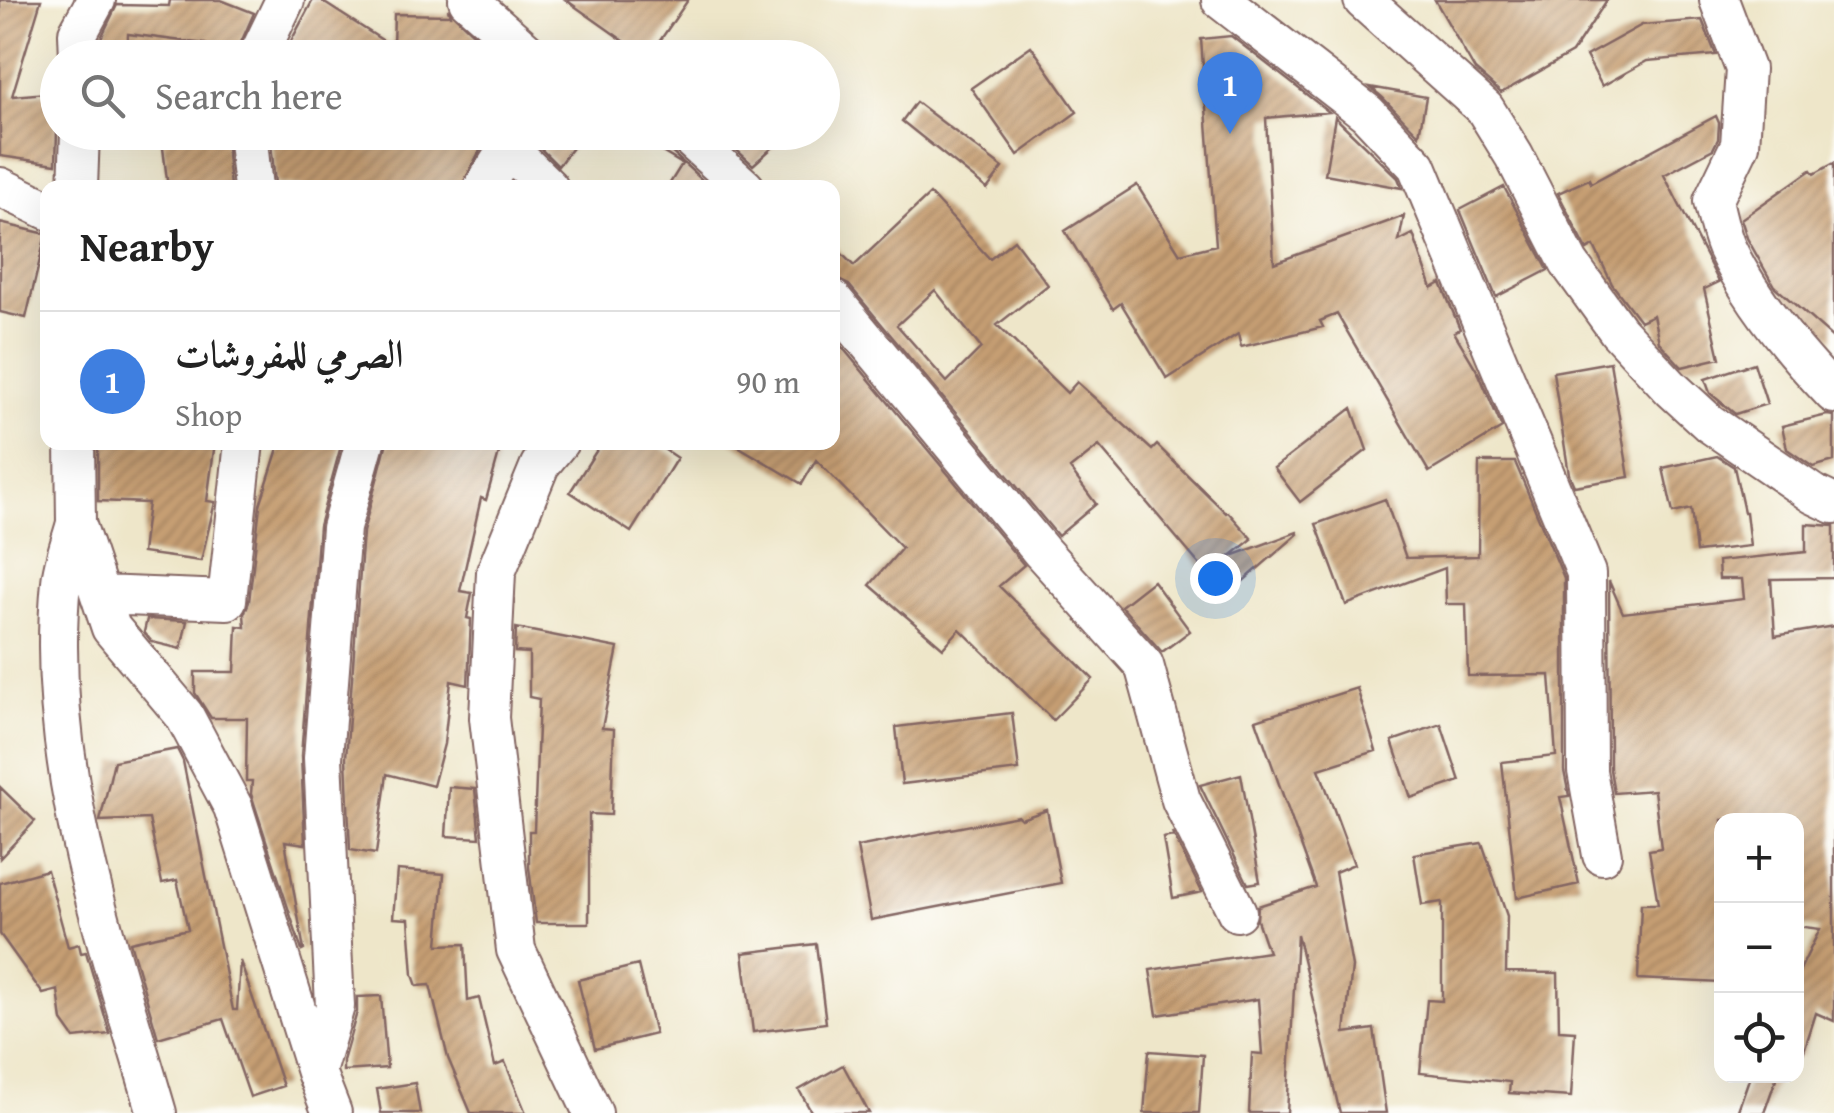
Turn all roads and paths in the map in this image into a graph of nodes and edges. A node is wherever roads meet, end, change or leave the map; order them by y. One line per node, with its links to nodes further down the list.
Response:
1 (96, 0): 7 (street)
2 (285, 0): 8 (street)
3 (468, 0): 9 (street)
4 (1221, 0): 31 (street)
5 (1362, 0): 28 (street)
6 (1718, 0): 23 (street)
7 (78, 40)
8 (266, 40)
9 (514, 40)
10 (79, 150): 15 (street)
11 (249, 150): 16 (street)
12 (504, 150): 17 (street)
13 (518, 150): 18 (street)
14 (703, 150): 19 (street)
15 (78, 180)
16 (252, 180)
17 (488, 180)
18 (542, 180)
19 (735, 180)
20 (0, 187): 21 (street)
21 (40, 206)
22 (840, 309): 32 (street)
23 (1834, 394)
24 (74, 450): 29 (street)
25 (243, 450): 30 (street)
26 (363, 450): 33 (street)
27 (552, 450): 36 (street)
28 (1834, 504)
29 (76, 523): 30 (street); 34 (street)
30 (100, 595): 33 (street)
31 (1602, 855)
32 (1237, 912)
33 (316, 1072): 35 (street)
34 (157, 1113)
35 (332, 1113)
36 (593, 1113)

